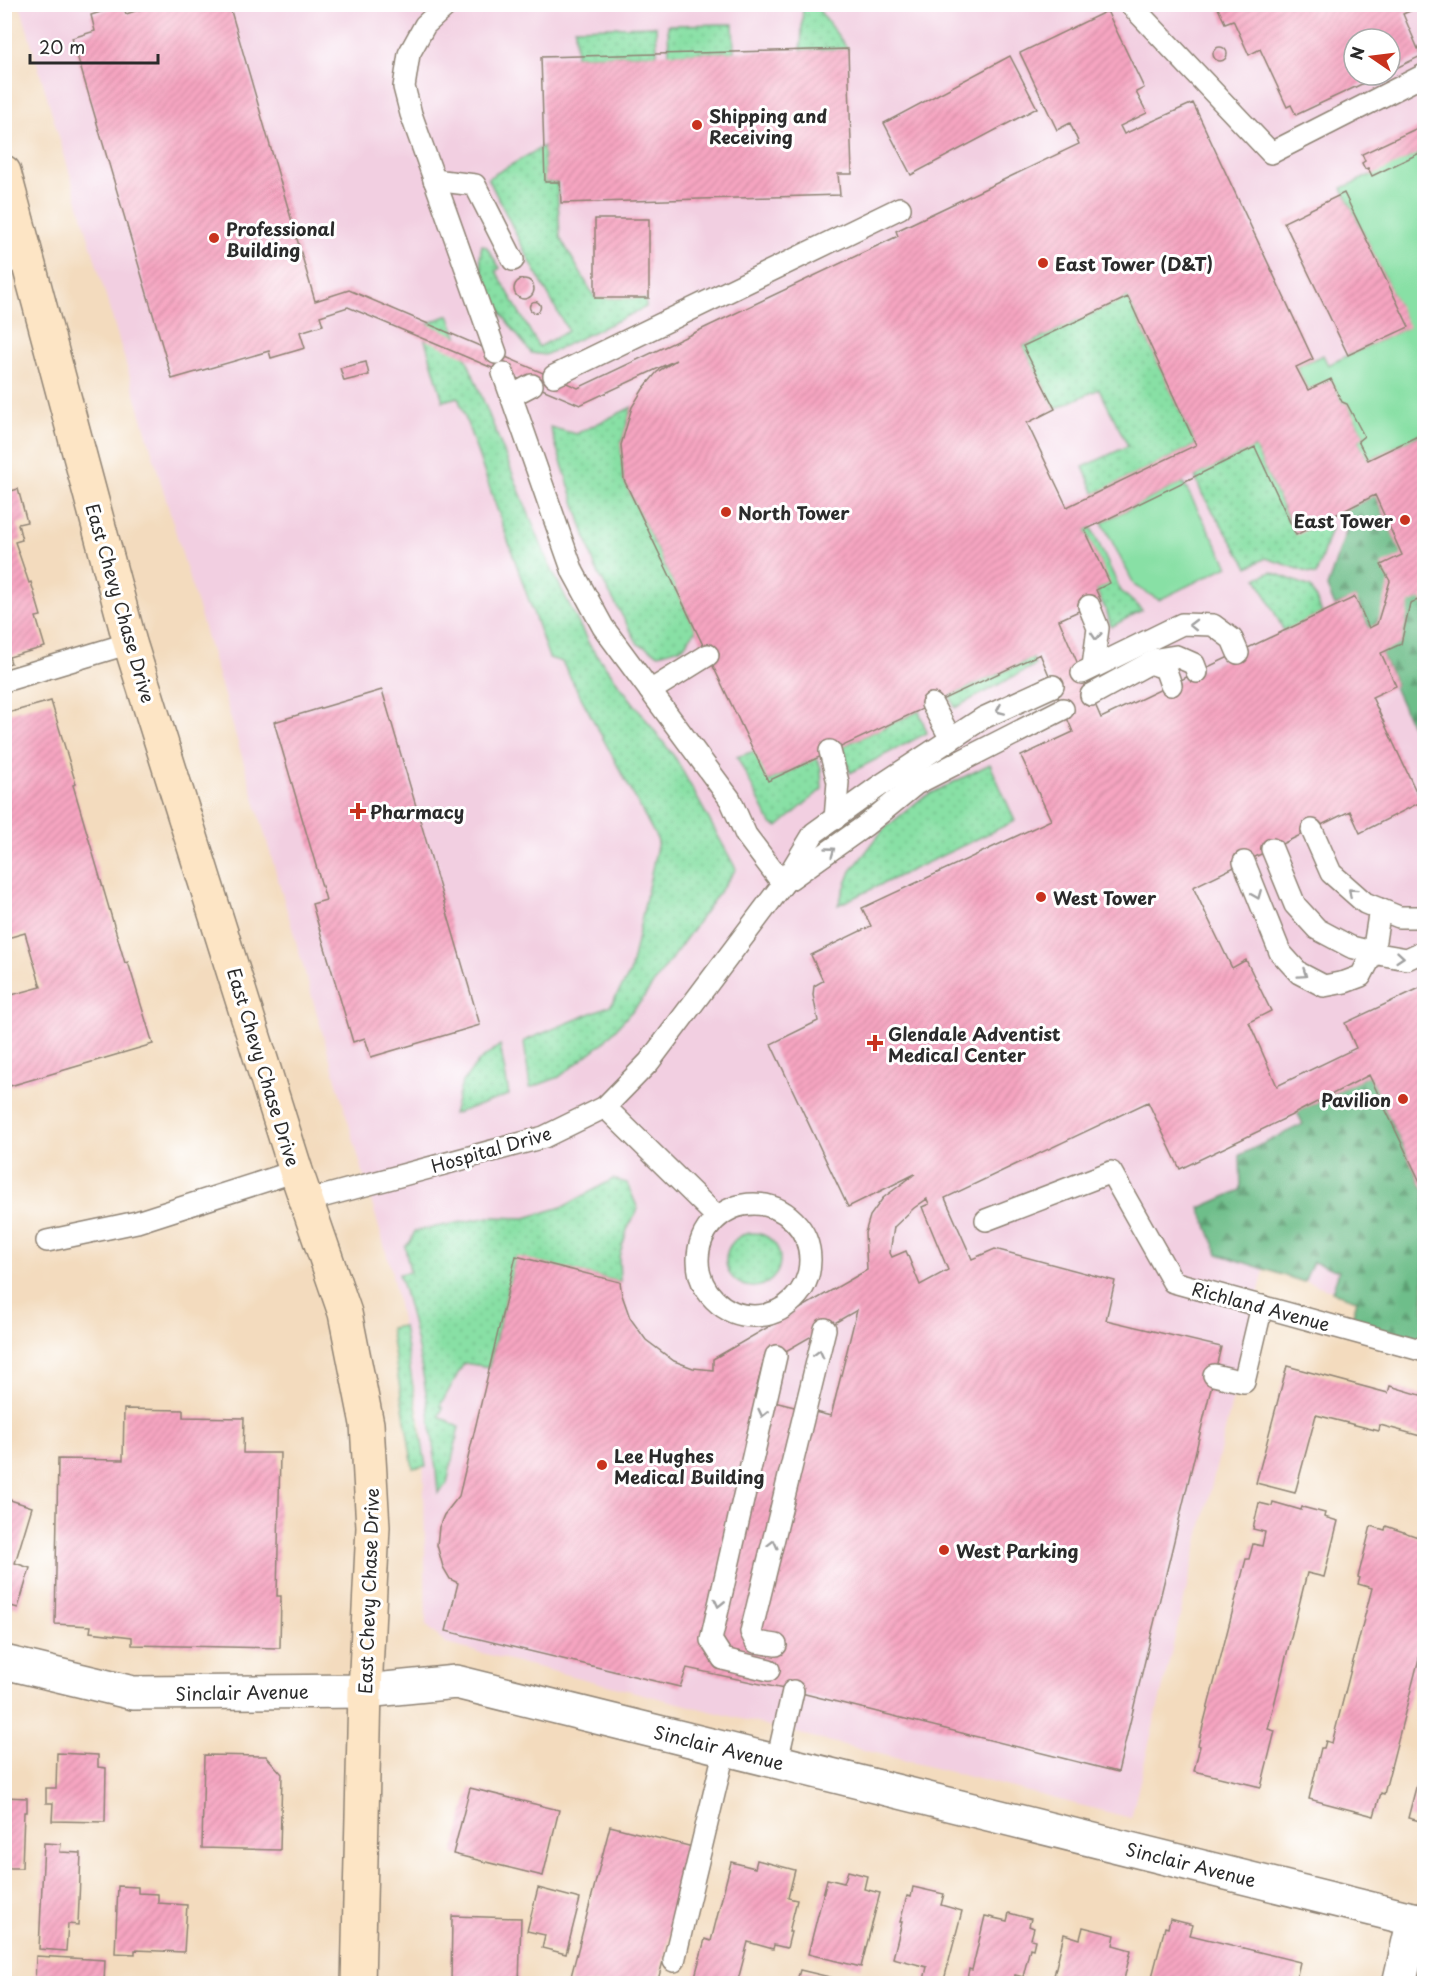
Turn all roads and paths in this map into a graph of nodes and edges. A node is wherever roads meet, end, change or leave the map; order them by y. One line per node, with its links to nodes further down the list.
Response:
1 (448, 4): 5 (lane)
2 (1130, 4): 3 (lane)
3 (1425, 75)
4 (4, 172): 7 (main road, East Chevy Chase Drive)
5 (434, 180): 8 (lane); 11 (lane)
6 (900, 208): 9 (lane)
7 (16, 260): 13 (main road, East Chevy Chase Drive)
8 (513, 260)
9 (554, 376)
10 (532, 385): 11 (lane)
11 (511, 396): 21 (lane)
12 (1089, 606): 14 (lane)
13 (130, 643): 18 (lane); 37 (main road, East Chevy Chase Drive)
14 (1238, 653)
15 (708, 655): 21 (lane)
16 (1150, 663): 17 (lane); 19 (lane); 22 (lane)
17 (1197, 672)
18 (4, 681)
19 (1171, 684)
20 (1053, 686): 25 (lane, one-way to 25)
21 (650, 691): 31 (lane)
22 (1091, 695)
23 (932, 704): 25 (lane)
24 (1063, 709): 31 (lane, one-way to 24)
25 (951, 739): 27 (lane)
26 (830, 752): 27 (lane)
27 (835, 819): 31 (lane)
28 (1312, 830): 32 (lane, one-way to 28)
29 (1272, 849): 35 (lane)
30 (1244, 862): 35 (lane, one-way to 35)
31 (783, 884): 36 (lane, Hospital Drive)
32 (1380, 909): 33 (lane); 35 (lane)
33 (1425, 917)
34 (1425, 951): 35 (lane, one-way to 34)
35 (1373, 953)
36 (605, 1107): 37 (lane, Hospital Drive); 38 (lane)
37 (302, 1186): 40 (lane, Hospital Drive); 51 (main road, East Chevy Chase Drive)
38 (717, 1217): 41 (lane); 41 (lane)
39 (986, 1220): 43 (lane, Richland Avenue)
40 (47, 1241)
41 (808, 1274): 42 (lane)
42 (816, 1299)
43 (1262, 1306): 45 (lane, Richland Avenue); 47 (lane)
44 (825, 1329): 48 (lane, one-way to 44)
45 (1425, 1351)
46 (776, 1356): 50 (lane, one-way to 50)
47 (1214, 1375)
48 (776, 1645)
49 (4, 1662): 51 (street, Sinclair Avenue)
50 (769, 1670)
51 (365, 1690): 53 (street, Sinclair Avenue); 57 (main road, East Chevy Chase Drive)
52 (793, 1691): 54 (lane)
53 (724, 1748): 54 (street, Sinclair Avenue); 56 (lane)
54 (777, 1761): 55 (street, Sinclair Avenue)
55 (1419, 1921): 58 (street)
56 (674, 1961)
57 (358, 1983)
58 (1399, 1983)

